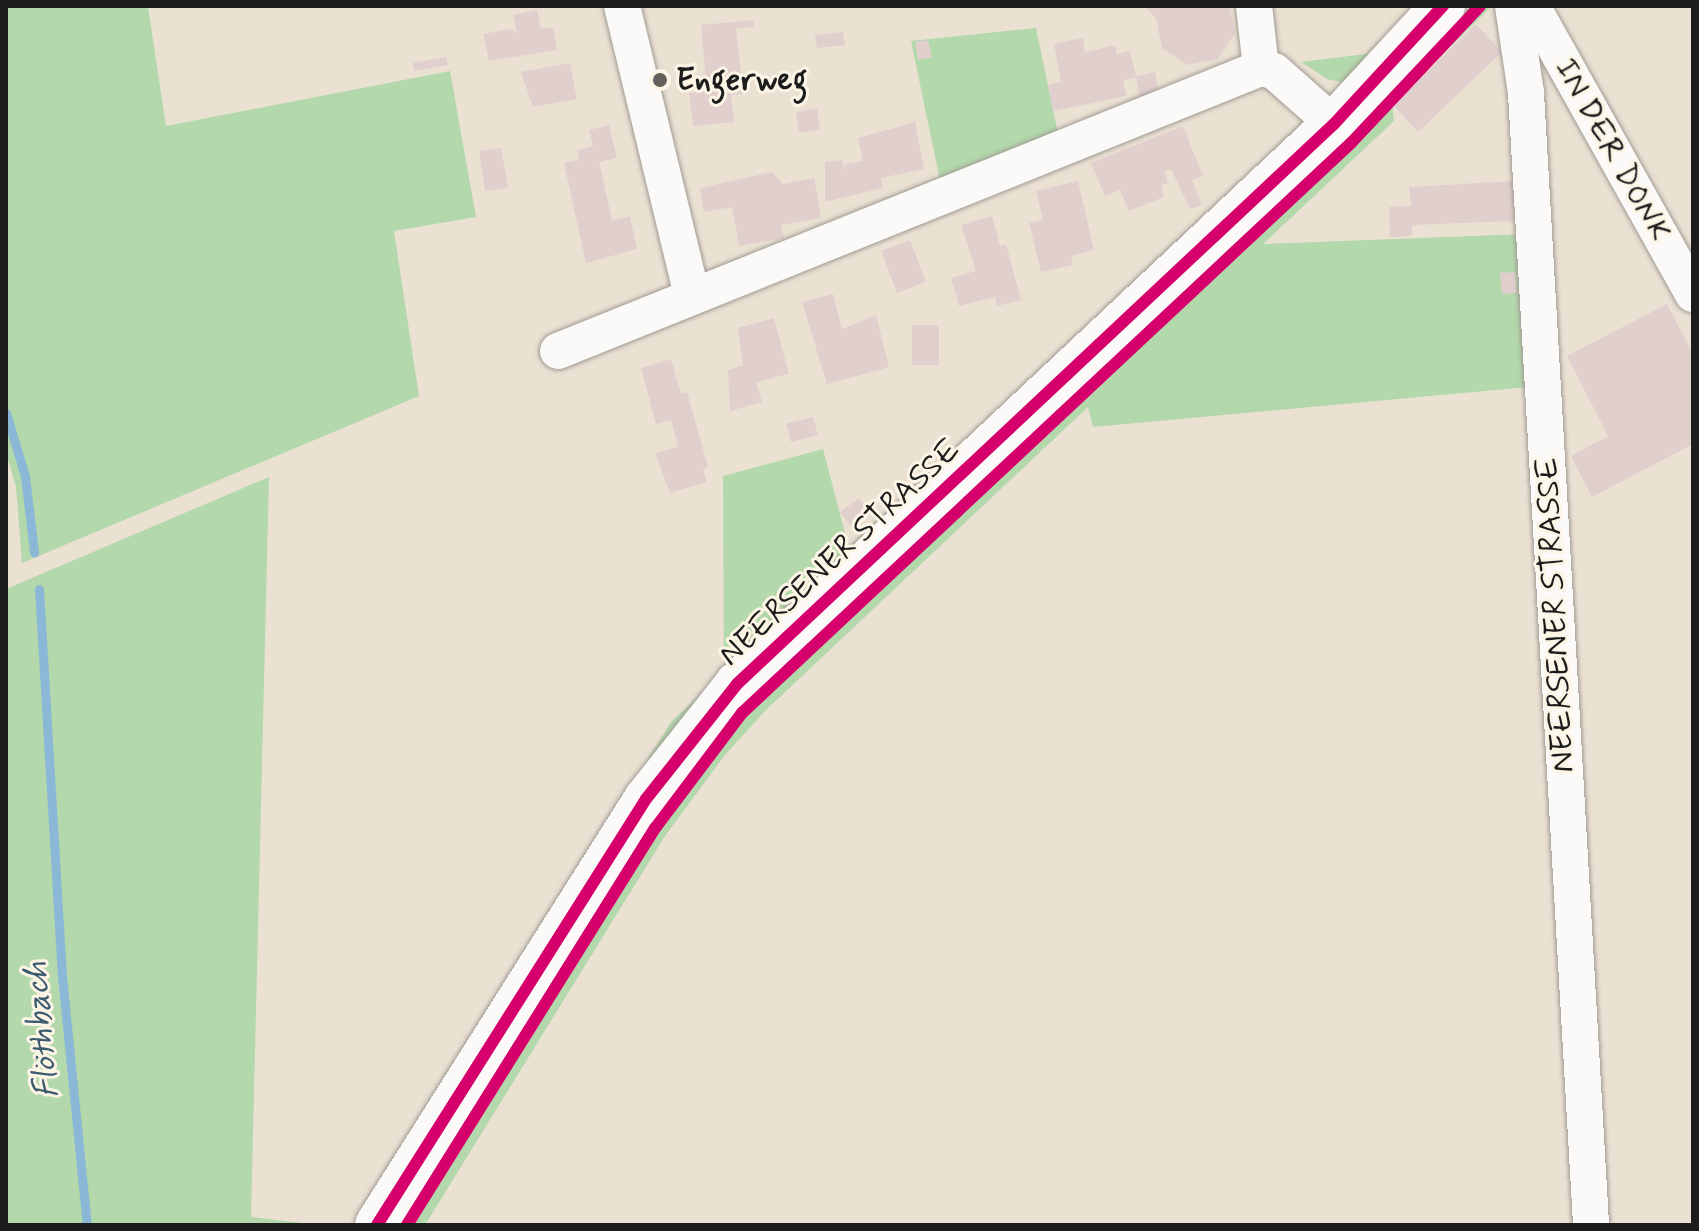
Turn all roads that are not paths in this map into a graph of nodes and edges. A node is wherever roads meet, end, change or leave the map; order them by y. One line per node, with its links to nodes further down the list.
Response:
1 (622, 6): 9 (street)
2 (1254, 6): 6 (street)
3 (1443, 6): 7 (street, NEERSENER STRASSE)
4 (1513, 6): 12 (street, NEERSENER STRASSE)
5 (1532, 6): 8 (street, IN DER DONK)
6 (1261, 68): 7 (street); 9 (street)
7 (1334, 124): 11 (street, NEERSENER STRASSE)
8 (1693, 294)
9 (692, 296): 10 (street)
10 (558, 351)
11 (377, 1225)
12 (1591, 1225)

